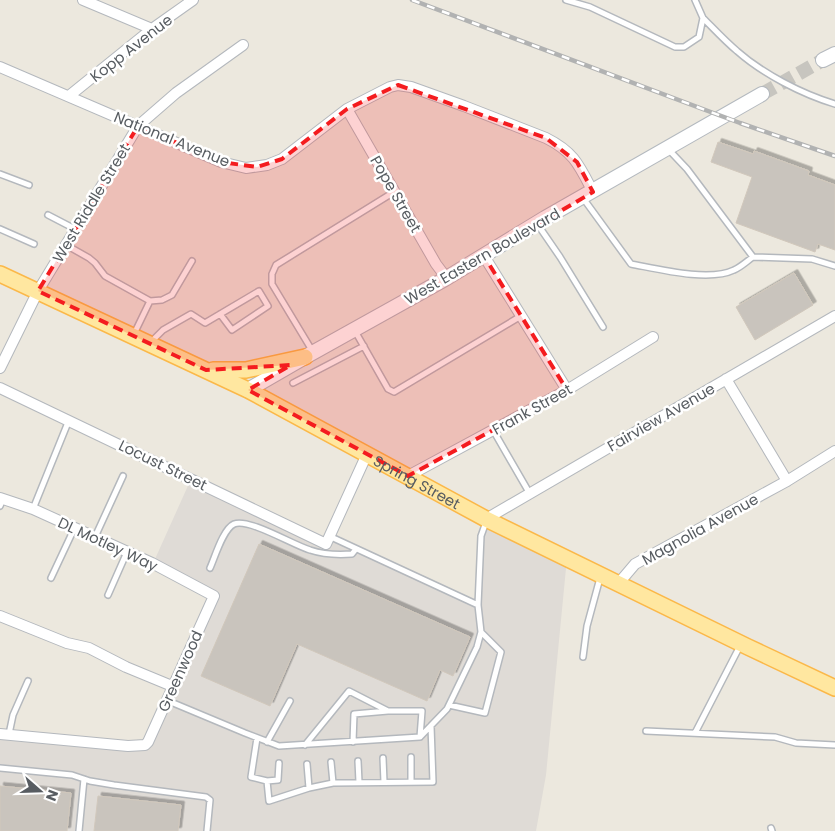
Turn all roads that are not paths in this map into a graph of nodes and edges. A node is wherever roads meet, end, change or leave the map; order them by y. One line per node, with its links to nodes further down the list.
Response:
1 (83, 0): 6 (street)
2 (194, 0): 6 (street, Kopp Avenue)
3 (566, 0): 5 (lane)
4 (695, 0): 5 (lane)
5 (703, 18): 11 (lane)
6 (152, 29): 10 (street, Kopp Avenue)
7 (243, 45): 13 (street, West Riddle Street)
8 (0, 67): 10 (street, National Avenue)
9 (762, 94): 14 (main road, West Eastern Boulevard)
10 (69, 96): 13 (street, National Avenue)
11 (835, 104)
12 (347, 109): 13 (street, National Avenue); 17 (street, Pope Street); 18 (street, National Avenue)
13 (138, 126): 22 (street, West Riddle Street)
14 (667, 148): 18 (main road, West Eastern Boulevard); 26 (lane)
15 (0, 174): 16 (lane)
16 (29, 185)
17 (394, 192): 30 (street, Pope Street); 42 (lane)
18 (588, 195): 20 (main road, West Eastern Boulevard); 26 (lane)
19 (48, 215): 22 (lane)
20 (537, 224): 25 (main road, West Eastern Boulevard); 36 (lane)
21 (0, 228): 23 (lane)
22 (75, 229): 24 (street, West Riddle Street)
23 (34, 244)
24 (65, 245): 31 (street, West Riddle Street); 32 (lane)
25 (484, 256): 30 (main road, West Eastern Boulevard); 34 (street)
26 (753, 257): 28 (lane)
27 (192, 261): 32 (lane)
28 (835, 266)
29 (0, 274): 31 (main road, Spring Street)
30 (445, 279): 37 (main road, West Eastern Boulevard)
31 (38, 291): 38 (main road, Spring Street); 43 (street, West Riddle Street)
32 (150, 301): 38 (lane)
33 (220, 314): 33 (lane); 40 (lane)
34 (521, 316): 41 (lane); 49 (street)
35 (835, 316): 45 (street, Fairview Avenue)
36 (603, 327)
37 (354, 329): 41 (lane); 42 (main road, West Eastern Boulevard)
38 (133, 336): 40 (main road, Spring Street)
39 (653, 337): 49 (street, Frank Street)
40 (149, 344): 44 (main road, Spring Street)
41 (364, 346): 46 (lane)
42 (309, 354): 44 (main road); 48 (main road, West Eastern Boulevard)
43 (0, 366)
44 (206, 370): 48 (main road, Spring Street)
45 (726, 379): 56 (street); 57 (street, Fairview Avenue)
46 (294, 383)
47 (0, 388): 50 (street, Locust Street)
48 (248, 390): 53 (main road, Spring Street)
49 (567, 390): 51 (street, Frank Street)
50 (69, 420): 59 (lane); 63 (street, Locust Street)
51 (494, 430): 55 (street, Frank Street); 57 (lane)
52 (835, 451): 56 (street, Magnolia Avenue)
53 (367, 454): 55 (main road, Spring Street); 63 (street)
54 (123, 476): 62 (lane)
55 (408, 476): 60 (main road, Spring Street)
56 (788, 481): 69 (street, Magnolia Avenue)
57 (530, 494): 60 (street, Fairview Avenue)
58 (1, 501): 59 (street, DL Motley Way)
59 (33, 509): 61 (street, DL Motley Way)
60 (486, 519): 67 (main road, Spring Street); 72 (lane)
61 (74, 528): 62 (street, DL Motley Way); 68 (lane)
62 (94, 538): 65 (street, DL Motley Way)
63 (328, 540): 64 (lane)
64 (356, 548): 66 (lane); 72 (lane)
65 (127, 552): 70 (lane); 71 (street, DL Motley Way)
66 (210, 568)
67 (601, 575): 69 (main road, Spring Street); 76 (lane)
68 (51, 578)
69 (618, 584): 75 (main road, Spring Street)
70 (108, 595)
71 (214, 596): 78 (street, Greenwood)
72 (478, 605): 74 (lane)
73 (0, 616): 78 (street)
74 (481, 632): 82 (lane); 82 (lane)
75 (742, 644): 79 (main road, Spring Street); 86 (lane)
76 (583, 657)
77 (28, 681): 87 (lane)
78 (172, 686): 80 (street, Greenwood)
79 (835, 688)
80 (166, 700): 87 (street, Greenwood); 89 (lane)
81 (290, 701): 90 (lane)
82 (449, 705): 84 (lane)
83 (388, 711): 88 (lane); 91 (lane); 92 (lane)
84 (431, 726): 88 (lane); 105 (lane)
85 (646, 731): 86 (lane)
86 (695, 733): 93 (lane)
87 (4, 734)
88 (420, 737): 91 (lane)
89 (257, 738): 90 (lane); 102 (lane)
90 (267, 742): 92 (lane)
91 (353, 742): 92 (lane)
92 (305, 745)
93 (835, 745)
94 (411, 757): 105 (lane)
95 (382, 758): 104 (lane)
96 (358, 761): 103 (lane)
97 (332, 762): 106 (lane)
98 (279, 763): 102 (lane)
99 (307, 764): 107 (lane)
100 (0, 768): 101 (lane)
101 (84, 779): 108 (lane); 109 (lane)
102 (267, 782): 107 (lane)
103 (358, 782): 104 (lane); 106 (lane)
104 (384, 782): 105 (lane)
105 (411, 782)
106 (333, 783): 107 (lane)
107 (309, 788)
108 (79, 831)
109 (207, 831)

